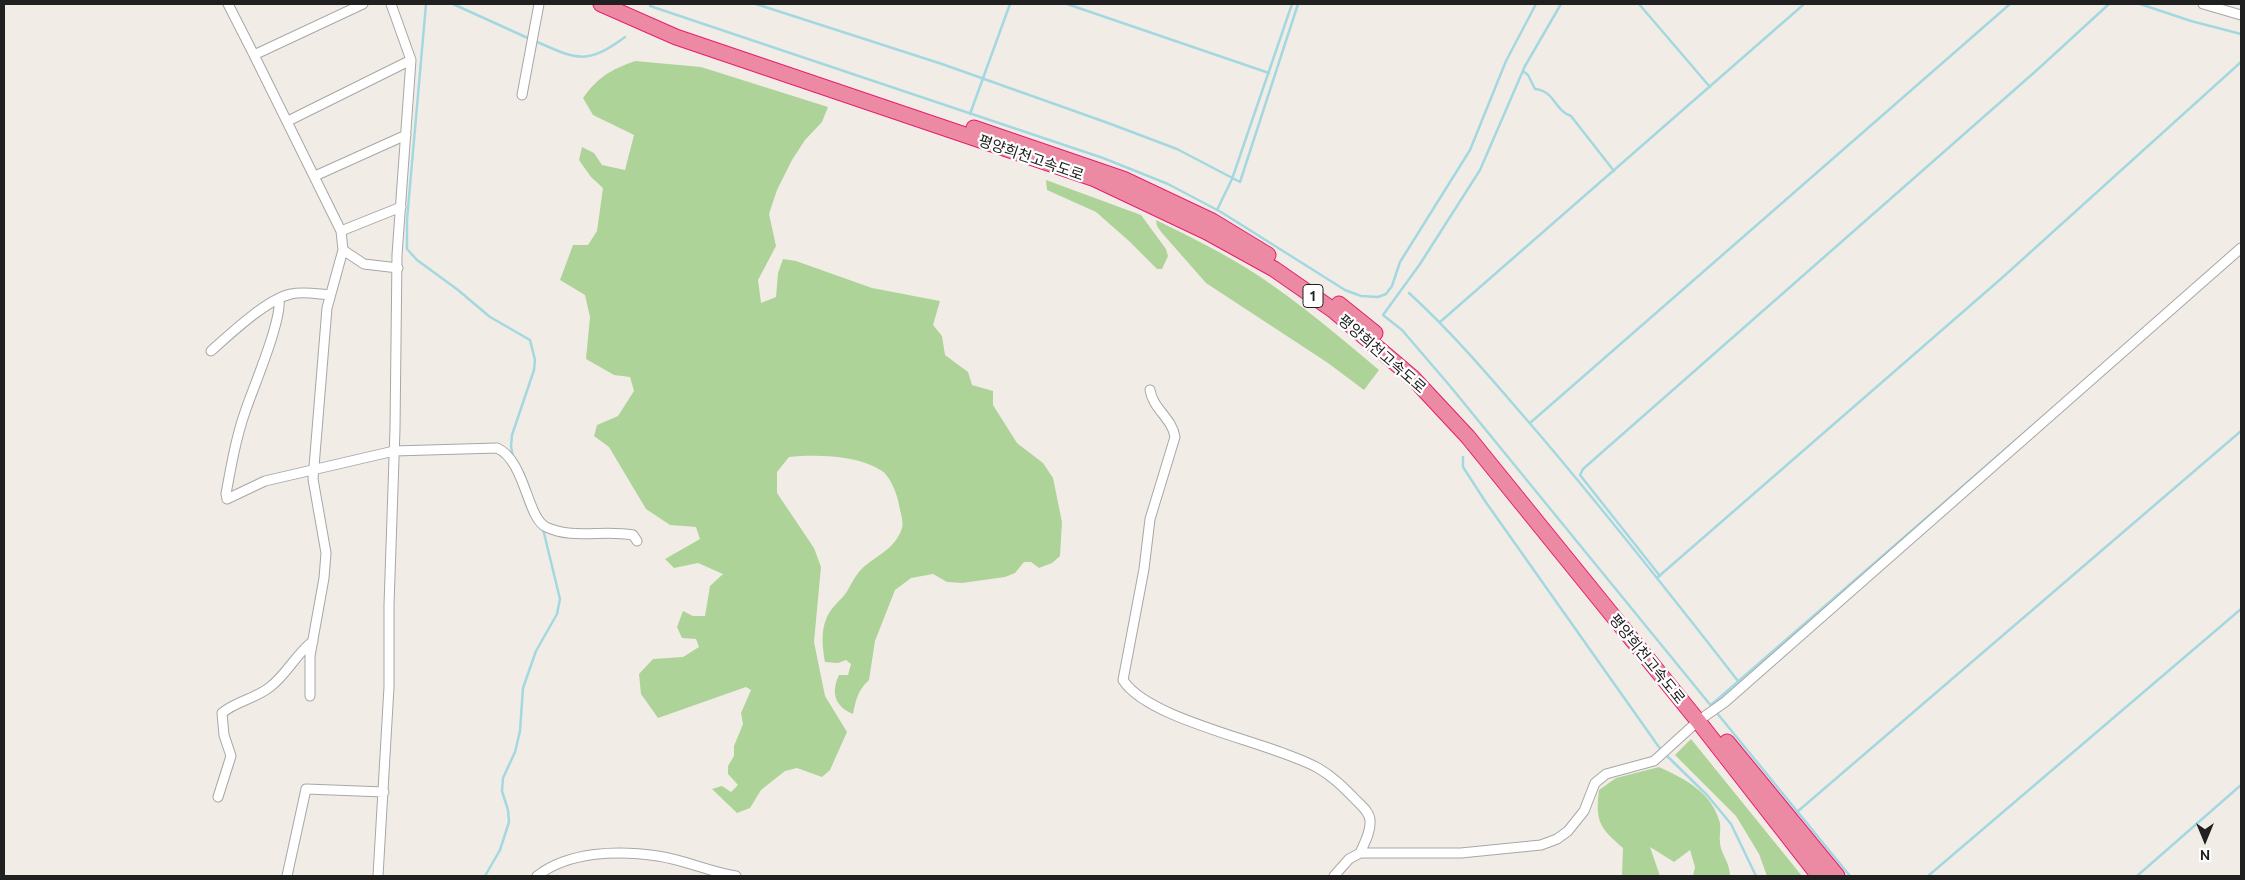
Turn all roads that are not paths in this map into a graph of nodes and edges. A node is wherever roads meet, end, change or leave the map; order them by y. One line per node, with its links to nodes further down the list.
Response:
1 (228, 4): 9 (street)
2 (363, 4): 9 (street)
3 (391, 4): 10 (street)
4 (539, 4): 11 (street)
5 (601, 4): 29 (highway, 평양희천고속도로 / 1)
6 (622, 4): 29 (highway, 평양희천고속도로 / 1)
7 (2203, 4): 8 (street)
8 (2241, 14)
9 (254, 55): 12 (street)
10 (411, 60): 12 (street); 13 (street)
11 (522, 95)
12 (288, 121): 14 (street)
13 (406, 135): 14 (street); 15 (street)
14 (315, 176): 16 (street)
15 (401, 207): 16 (street); 19 (street)
16 (341, 231): 18 (street)
17 (2241, 248): 29 (street)
18 (343, 250): 19 (street); 20 (street)
19 (398, 268): 24 (street)
20 (330, 295): 21 (street); 25 (street)
21 (279, 299): 22 (street); 25 (street)
22 (212, 351)
23 (1150, 390): 32 (street)
24 (394, 451): 25 (street); 26 (street); 30 (street)
25 (315, 468): 27 (street)
26 (637, 541)
27 (313, 642): 28 (street); 31 (street)
28 (310, 696)
29 (1702, 718): 32 (street); 38 (highway, 평양희천고속도로 / 1); 39 (highway, 평양희천고속도로 / 1)
30 (384, 792): 33 (street); 34 (street)
31 (218, 797)
32 (1360, 854): 37 (street)
33 (287, 876)
34 (378, 876)
35 (536, 876): 36 (street)
36 (736, 876)
37 (1334, 876)
38 (1819, 876)
39 (1838, 876)

